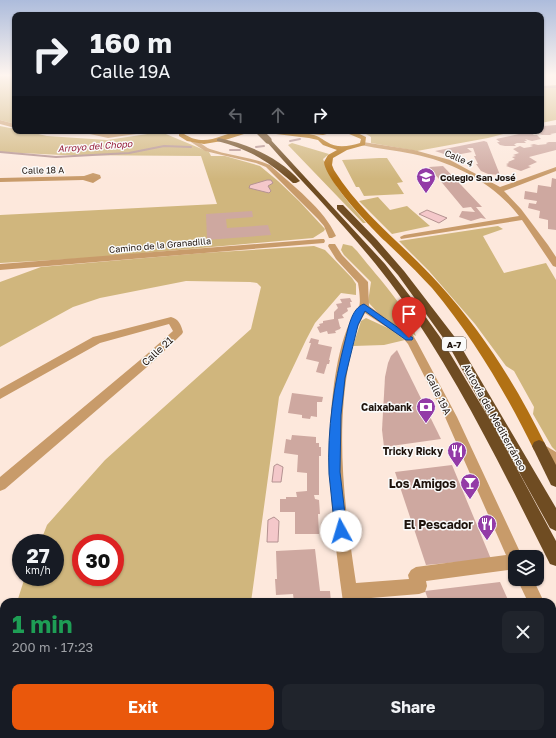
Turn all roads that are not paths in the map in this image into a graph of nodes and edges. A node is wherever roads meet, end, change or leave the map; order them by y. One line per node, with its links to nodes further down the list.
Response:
1 (0, 122): 2 (street)
2 (12, 125)
3 (97, 134): 4 (street)
4 (122, 134)
5 (182, 134): 15 (street)
6 (228, 134): 13 (street)
7 (263, 134): 14 (highway, Autovía del Mediterráneo / A-7, bridge)
8 (268, 134): 14 (highway, Autovía del Mediterráneo / A-7)
9 (296, 134): 12 (street)
10 (326, 134): 12 (street)
11 (359, 134): 16 (street)
12 (320, 139): 17 (street)
13 (217, 140): 15 (street); 18 (street); 30 (highway)
14 (271, 140): 30 (highway, Autovía del Mediterráneo / A-7); 37 (highway, Autovía del Mediterráneo / A-7)
15 (192, 141): 18 (street)
16 (363, 144): 17 (street); 22 (street, Calle 4)
17 (344, 149): 33 (street)
18 (215, 152): 24 (street)
19 (556, 169): 22 (street)
20 (86, 178): 21 (street, Calle 18 A)
21 (0, 180)
22 (500, 190): 23 (street, Calle 4)
23 (523, 218): 25 (street); 28 (street, Calle 4)
24 (332, 236): 26 (street); 27 (street)
25 (404, 237)
26 (321, 241): 27 (street); 29 (street, Camino de la Granadilla)
27 (332, 246): 31 (street)
28 (556, 264)
29 (0, 268)
30 (387, 273): 39 (highway, Autovía del Mediterráneo / A-7)
31 (364, 307): 38 (street, Calle 19A); 42 (street)
32 (0, 394): 36 (street, Calle 21)
33 (539, 446): 34 (street); 35 (highway)
34 (556, 460)
35 (556, 480)
36 (0, 485)
37 (556, 524)
38 (512, 550)
39 (556, 558)
40 (508, 562): 42 (street)
41 (528, 586): 43 (street)
42 (350, 597)
43 (534, 598)

